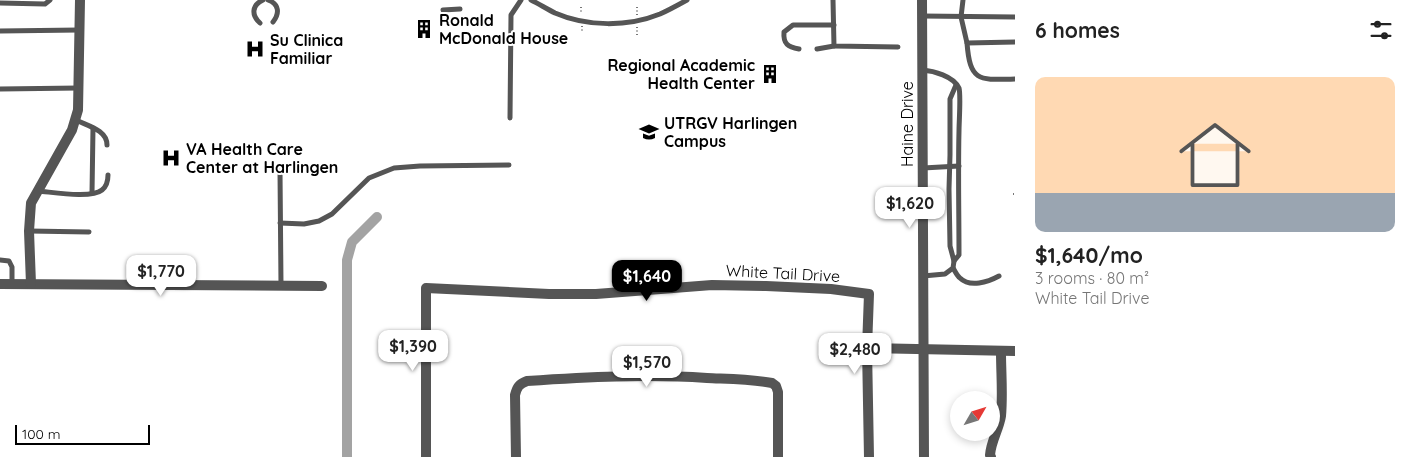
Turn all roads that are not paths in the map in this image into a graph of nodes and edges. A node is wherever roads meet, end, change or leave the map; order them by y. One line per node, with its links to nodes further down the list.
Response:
1 (50, 0): 11 (lane)
2 (80, 0): 20 (street)
3 (263, 0): 18 (lane)
4 (268, 0): 17 (lane)
5 (521, 0): 33 (lane)
6 (531, 0): 7 (lane)
7 (688, 0)
8 (834, 0): 19 (lane)
9 (922, 0): 14 (street, Haine Drive)
10 (963, 0): 15 (lane)
11 (0, 3)
12 (443, 10): 13 (lane)
13 (460, 10)
14 (922, 16): 15 (lane); 28 (street, Haine Drive)
15 (961, 16): 16 (lane); 23 (lane)
16 (1015, 17)
17 (273, 22)
18 (260, 23)
19 (834, 25): 24 (lane); 26 (lane)
20 (79, 30): 21 (lane); 31 (street)
21 (0, 31)
22 (1015, 42): 23 (lane)
23 (967, 43): 29 (lane)
24 (834, 46): 25 (lane); 27 (lane)
25 (898, 47)
26 (799, 49)
27 (817, 49)
28 (922, 70): 30 (lane); 40 (street, Haine Drive)
29 (1015, 79)
30 (956, 85): 38 (lane); 39 (lane)
31 (79, 88): 32 (lane); 34 (street)
32 (0, 89)
33 (510, 118)
34 (76, 120): 35 (lane); 43 (street)
35 (93, 128): 36 (lane); 44 (lane)
36 (107, 145)
37 (509, 165): 45 (lane)
38 (950, 166): 39 (lane); 40 (lane); 49 (lane)
39 (958, 166): 49 (lane)
40 (922, 168): 51 (street, Haine Drive)
41 (280, 171): 45 (lane)
42 (108, 175): 44 (lane)
43 (37, 190): 44 (lane); 46 (street)
44 (92, 193)
45 (280, 223): 56 (lane)
46 (29, 231): 47 (lane); 55 (street)
47 (89, 232)
48 (0, 260): 54 (lane)
49 (954, 261): 50 (lane)
50 (953, 268): 51 (lane); 52 (lane)
51 (923, 276): 59 (street, Haine Drive)
52 (999, 276)
53 (0, 284): 54 (street)
54 (12, 284): 55 (street)
55 (31, 284): 56 (street)
56 (281, 286): 57 (street)
57 (322, 286)
58 (867, 348): 59 (street); 62 (street, White Tail Drive); 65 (street)
59 (923, 349): 60 (street); 66 (street, Haine Drive)
60 (1001, 352): 61 (street); 67 (street)
61 (1015, 352)
62 (426, 457)
63 (516, 457): 64 (street)
64 (778, 457)
65 (868, 457)
66 (924, 457)
67 (991, 457)

